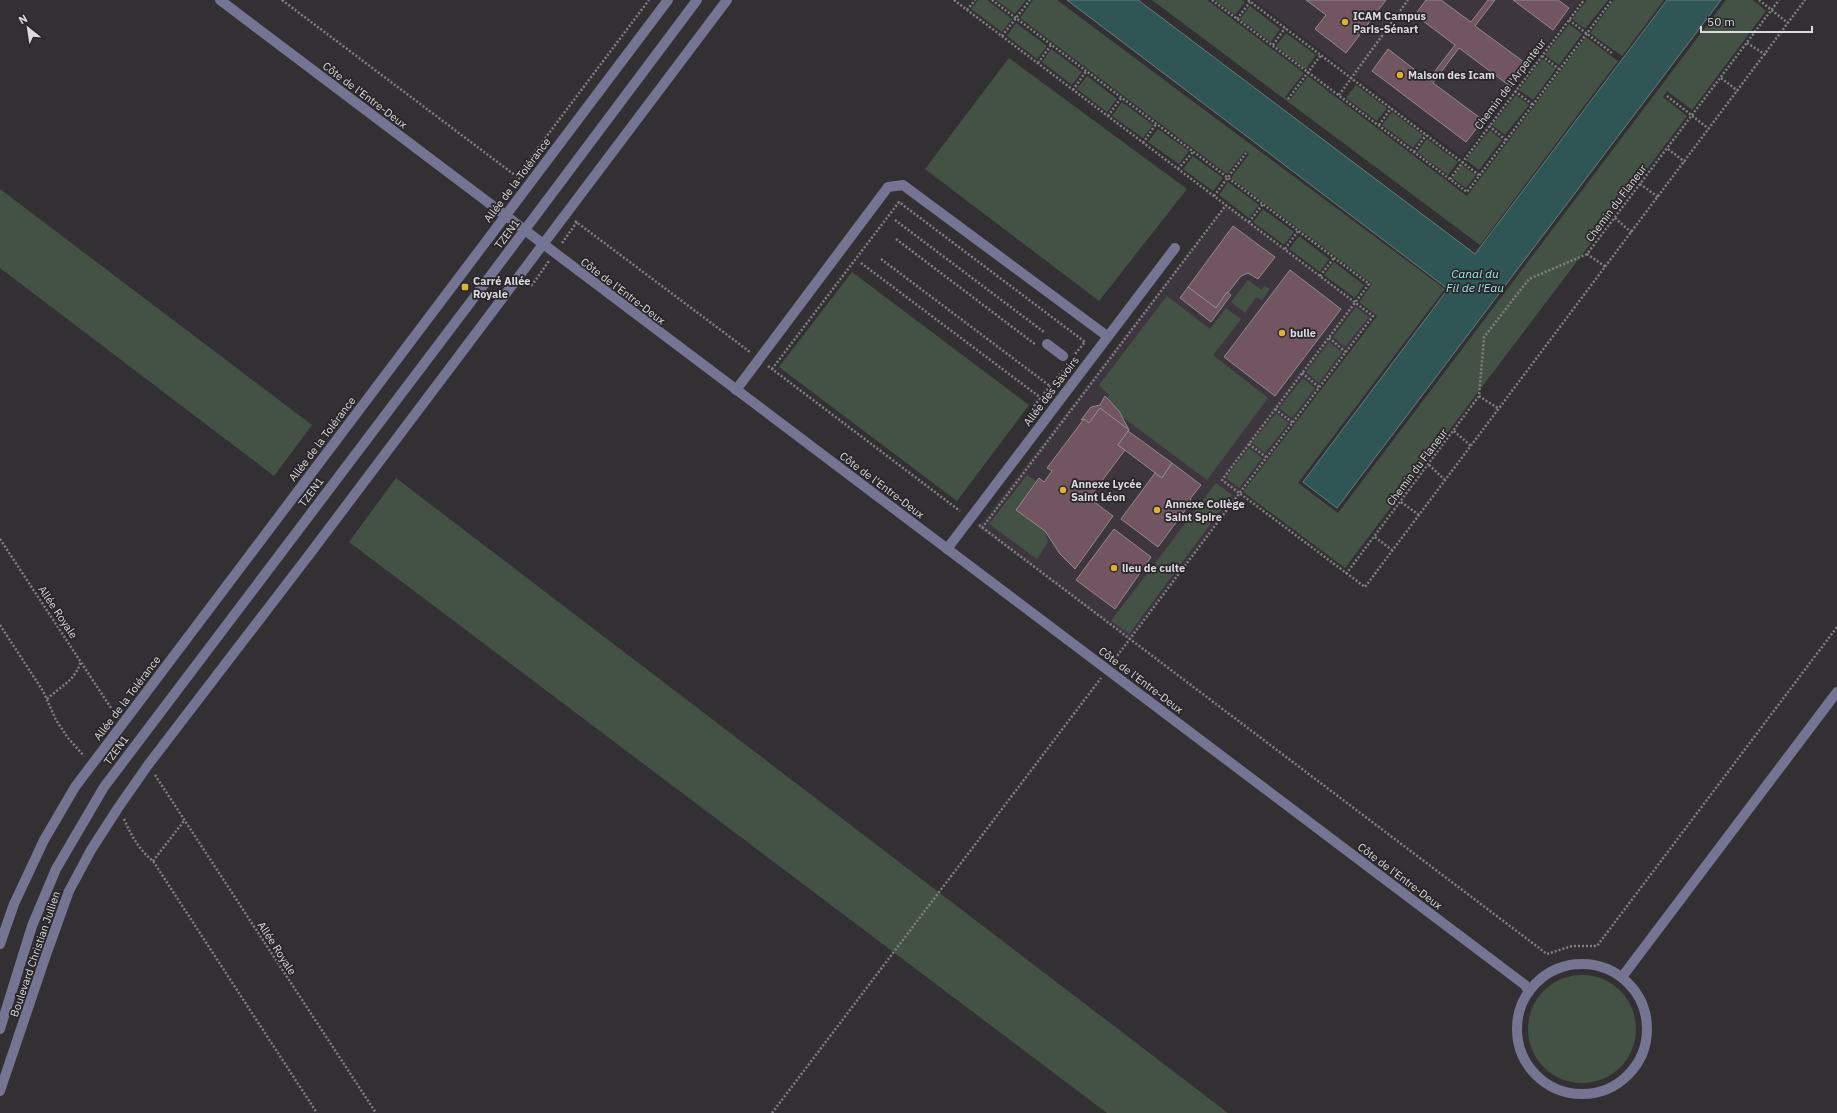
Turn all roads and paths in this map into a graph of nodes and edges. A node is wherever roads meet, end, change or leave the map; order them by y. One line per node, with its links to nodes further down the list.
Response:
1 (220, 0): 77 (street, Côte de l'Entre-Deux)
2 (282, 0): 67 (path)
3 (649, 0): 67 (path)
4 (668, 0): 71 (street, Allée de la Tolérance)
5 (697, 0): 81 (street, TZEN1)
6 (727, 0): 76 (street)
7 (954, 0): 19 (path)
8 (974, 0): 19 (path)
9 (992, 0): 21 (path)
10 (1030, 0): 21 (path)
11 (1212, 0): 22 (path)
12 (1408, 0): 39 (path)
13 (1584, 0): 23 (path, Chemin de l'Arpenteur)
14 (1612, 0): 26 (path)
15 (1759, 0): 20 (path)
16 (1779, 0): 20 (path, Chemin du Flaneur)
17 (1805, 0): 24 (path)
18 (1249, 1): 22 (path); 25 (path)
19 (967, 10): 27 (path)
20 (1771, 10): 24 (path); 28 (path, Chemin du Flaneur)
21 (1016, 18): 27 (path); 29 (path)
22 (1237, 19): 30 (path)
23 (1569, 20): 26 (path); 34 (path, Chemin de l'Arpenteur)
24 (1788, 23): 33 (path)
25 (1285, 28): 30 (path); 32 (path)
26 (1587, 33): 31 (path); 36 (path)
27 (1002, 36): 35 (path)
28 (1747, 43): 33 (path); 40 (path, Chemin du Flaneur)
29 (1051, 45): 35 (path); 37 (path)
30 (1273, 45): 38 (path)
31 (1612, 53)
32 (1321, 55): 38 (path); 39 (path)
33 (1766, 55): 43 (path)
34 (1542, 56): 36 (path); 42 (path, Chemin de l'Arpenteur)
35 (1038, 63): 41 (path)
36 (1559, 69): 48 (path)
37 (1086, 71): 41 (path); 46 (path)
38 (1308, 72): 44 (path); 47 (path)
39 (1351, 78): 44 (path); 49 (path)
40 (1721, 78): 43 (path); 51 (path, Chemin du Flaneur)
41 (1073, 90): 50 (path)
42 (1515, 91): 48 (path); 54 (path, Chemin de l'Arpenteur)
43 (1738, 91): 55 (path)
44 (1339, 95): 53 (path)
45 (1667, 96): 51 (path)
46 (1121, 98): 50 (path); 52 (path)
47 (1288, 99)
48 (1533, 105): 57 (path)
49 (1391, 108): 53 (path); 56 (path)
50 (1108, 116): 58 (path)
51 (1692, 116): 55 (path); 59 (path, Chemin du Flaneur)
52 (1156, 124): 58 (path); 60 (path)
53 (1379, 125): 61 (path)
54 (1489, 126): 57 (path); 63 (path, Chemin de l'Arpenteur)
55 (1709, 129): 64 (path)
56 (1426, 135): 61 (path); 63 (path)
57 (1506, 140): 66 (path)
58 (1144, 143): 65 (path)
59 (1668, 149): 64 (path); 70 (path, Chemin du Flaneur)
60 (1193, 152): 65 (path); 68 (path)
61 (1414, 152): 69 (path)
62 (1246, 153): 68 (path)
63 (1462, 162): 66 (path); 69 (path, Chemin de l'Arpenteur)
64 (1685, 162): 73 (path)
65 (1178, 169): 72 (path)
66 (1479, 175): 69 (path)
67 (516, 177): 71 (path)
68 (1228, 178): 72 (path); 74 (path)
69 (1450, 179)
70 (1640, 184): 73 (path); 78 (path, Chemin du Flaneur)
71 (528, 186): 77 (street, Allée de la Tolérance)
72 (1214, 196): 75 (path)
73 (1658, 197): 83 (path)
74 (1263, 204): 80 (path); 82 (path)
75 (1226, 205): 80 (path); 124 (path)
76 (566, 214): 85 (street); 101 (path)
77 (505, 216): 81 (street, Côte de l'Entre-Deux); 143 (street, Allée de la Tolérance)
78 (1614, 218): 83 (path); 88 (path, Chemin du Flaneur)
79 (895, 220): 95 (path)
80 (1249, 222): 87 (path)
81 (524, 231): 85 (street, Côte de l'Entre-Deux); 146 (street, TZEN1)
82 (1298, 231): 87 (path); 89 (path)
83 (1632, 233): 92 (path)
84 (896, 239): 98 (path)
85 (542, 244): 107 (street, Côte de l'Entre-Deux); 147 (street, Boulevard Christian Jullien)
86 (1174, 248): 96 (street, Allée des Savoirs)
87 (1285, 249): 93 (path)
88 (1587, 254): 92 (path); 108 (path, Chemin du Flaneur)
89 (1334, 258): 93 (path); 94 (path)
90 (881, 259): 105 (path)
91 (861, 263): 109 (path)
92 (1606, 267): 112 (path)
93 (1320, 276): 94 (path)
94 (1355, 302): 97 (path); 99 (path)
95 (1045, 333)
96 (1107, 336): 101 (street); 123 (street, Allée des Savoirs)
97 (1329, 338): 99 (path); 104 (path)
98 (1042, 345): 100 (street)
99 (1346, 352): 106 (path)
100 (1065, 359): 102 (path); 102 (path); 103 (path)
101 (759, 360): 103 (path); 107 (street)
102 (1065, 368): 105 (path)
103 (772, 369): 123 (path)
104 (1302, 373): 106 (path); 111 (path)
105 (1050, 386): 109 (path)
106 (1319, 387): 113 (path)
107 (736, 390): 127 (street, Côte de l'Entre-Deux)
108 (1479, 396): 112 (path); 114 (path, Chemin du Flaneur)
109 (1041, 398): 110 (path)
110 (1034, 406)
111 (1275, 409): 113 (path); 115 (path)
112 (1499, 409): 116 (path)
113 (1293, 423): 117 (path)
114 (1454, 431): 116 (path); 118 (path, Chemin du Flaneur)
115 (1249, 444): 117 (path); 120 (path)
116 (1471, 446): 119 (path)
117 (1266, 457): 120 (path)
118 (1429, 465): 119 (path); 121 (path, Chemin du Flaneur)
119 (1445, 480): 122 (path)
120 (1239, 493): 129 (path); 132 (path)
121 (1401, 502): 122 (path); 125 (path, Chemin du Flaneur)
122 (1419, 515): 128 (path)
123 (970, 519): 124 (path); 127 (street, Allée des Savoirs)
124 (982, 528): 132 (path)
125 (1375, 536): 128 (path); 129 (path, Chemin du Flaneur)
126 (0, 538): 133 (path, Allée Royale)
127 (947, 549): 134 (street, Côte de l'Entre-Deux)
128 (1392, 550): 129 (path)
129 (1346, 574)
130 (0, 626): 137 (path)
131 (1837, 627): 132 (path)
132 (1129, 639): 134 (path)
133 (81, 661): 136 (path, Allée Royale); 137 (path)
134 (1107, 670): 145 (street, Côte de l'Entre-Deux); 150 (path)
135 (1837, 692): 144 (street)
136 (102, 695)
137 (47, 699): 138 (path)
138 (68, 738)
139 (166, 792): 140 (path, Allée Royale)
140 (184, 821): 142 (path); 149 (path, Allée Royale)
141 (131, 835): 142 (path)
142 (152, 861): 148 (path)
143 (0, 944)
144 (1622, 977): 145 (street); 145 (street)
145 (1529, 992)
146 (0, 1029)
147 (0, 1091)
148 (317, 1113)
149 (376, 1113)
150 (772, 1113)

